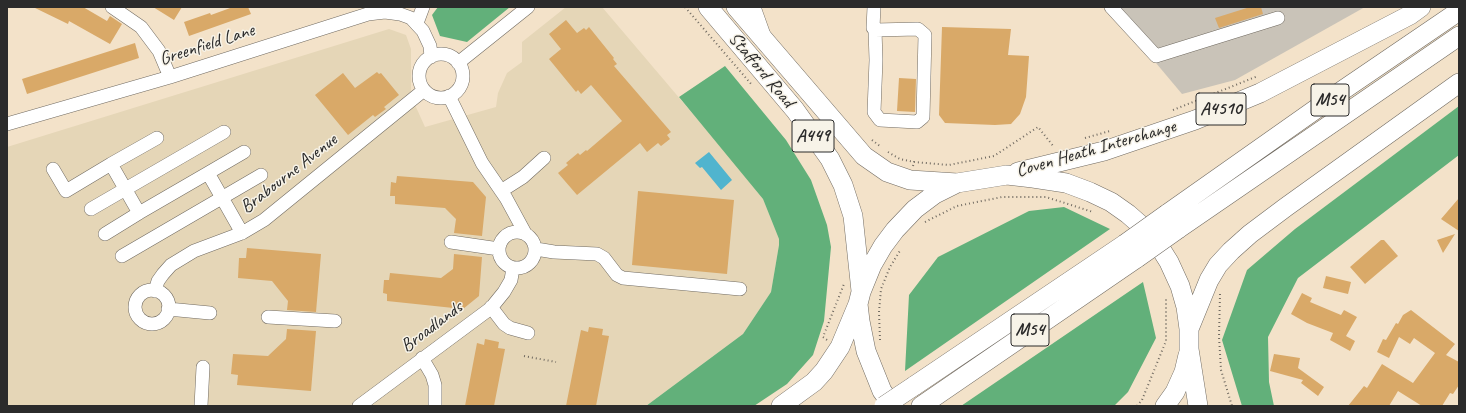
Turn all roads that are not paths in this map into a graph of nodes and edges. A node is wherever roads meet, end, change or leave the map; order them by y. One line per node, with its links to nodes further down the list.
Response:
1 (112, 7): 21 (street)
2 (423, 7): 14 (street)
3 (528, 7): 20 (street)
4 (701, 7): 16 (highway)
5 (708, 7): 16 (highway, Stafford Road / A449)
6 (715, 7): 16 (highway)
7 (736, 7): 18 (highway, Stafford Road / A449)
8 (754, 7): 18 (street)
9 (874, 7): 15 (street)
10 (1111, 7): 13 (street)
11 (1421, 7): 34 (highway, Coven Heath Interchange / A4510)
12 (1459, 11): 42 (highway, M54)
13 (1278, 18)
14 (416, 23): 19 (street, Greenfield Lane); 21 (street, Greenfield Lane)
15 (875, 30): 15 (street)
16 (729, 32): 55 (highway, Stafford Road / A449)
17 (1459, 36): 42 (highway, M54)
18 (766, 44): 35 (highway, Stafford Road / A449)
19 (431, 56): 20 (street); 23 (street)
20 (458, 63): 24 (street)
21 (170, 77): 25 (street, Greenfield Lane)
22 (1459, 83): 61 (highway)
23 (424, 90): 24 (street); 43 (street, Brabourne Avenue)
24 (449, 96): 37 (street)
25 (7, 124)
26 (224, 132): 36 (street)
27 (157, 138): 30 (street)
28 (244, 152): 32 (street)
29 (544, 158): 37 (street)
30 (111, 164): 31 (street); 36 (street)
31 (53, 169)
32 (208, 173): 38 (street); 41 (street)
33 (261, 175): 38 (street)
34 (1007, 175): 35 (highway); 61 (highway)
35 (957, 183): 55 (highway)
36 (125, 189): 39 (street); 41 (street)
37 (501, 190): 40 (street)
38 (222, 198): 43 (street); 51 (street)
39 (91, 209)
40 (513, 212): 45 (street); 46 (street)
41 (139, 213): 44 (street)
42 (1172, 222): 50 (highway, M54, bridge)
43 (242, 233): 54 (street, Brabourne Avenue)
44 (105, 234)
45 (526, 234): 46 (street); 49 (street)
46 (505, 237): 48 (street)
47 (451, 242): 48 (street)
48 (499, 249): 52 (street)
49 (536, 249): 52 (street); 53 (street)
50 (1131, 251): 66 (highway, M54); 71 (highway, M54, bridge)
51 (122, 256)
52 (513, 268): 56 (street, Broadlands)
53 (740, 289)
54 (155, 291): 57 (street); 57 (street)
55 (860, 298): 70 (highway); 72 (highway, Stafford Road)
56 (492, 306): 62 (street); 64 (street, Broadlands)
57 (168, 309): 58 (street)
58 (210, 313)
59 (268, 317): 60 (street)
60 (335, 322)
61 (1189, 329): 63 (highway)
62 (528, 333)
63 (1189, 350): 73 (highway); 74 (highway)
64 (422, 358): 68 (street, Broadlands); 69 (street)
65 (204, 367): 67 (street)
66 (923, 405)
67 (201, 406)
68 (359, 406)
69 (435, 406)
70 (782, 406)
71 (884, 406)
72 (893, 406)
73 (1165, 406)
74 (1198, 406)

